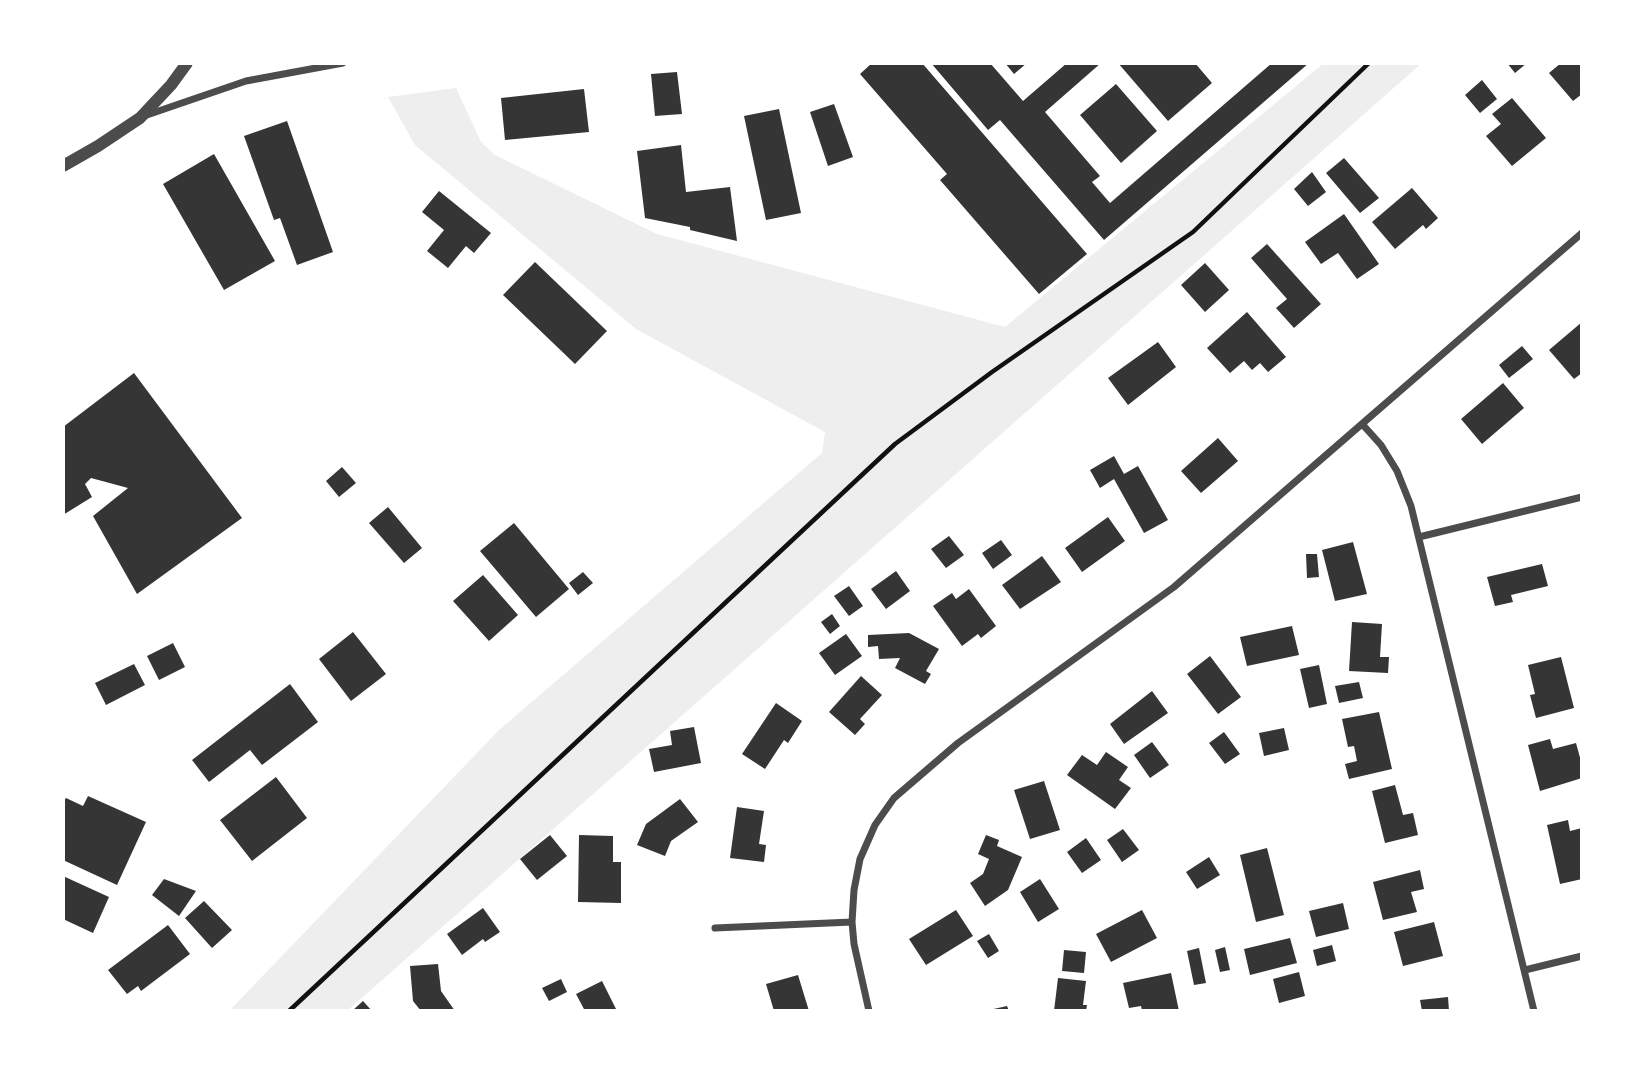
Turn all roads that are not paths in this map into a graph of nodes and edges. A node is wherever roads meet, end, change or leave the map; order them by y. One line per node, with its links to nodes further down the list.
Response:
1 (187, 63): 3 (street)
2 (343, 63): 3 (street)
3 (140, 118): 4 (street)
4 (63, 166)
5 (1582, 233): 6 (street)
6 (1363, 425): 8 (street); 9 (street)
7 (1582, 497): 8 (street)
8 (1419, 537): 12 (street)
9 (852, 922): 10 (street); 13 (street)
10 (715, 928)
11 (1582, 956): 12 (street)
12 (1524, 970): 14 (street)
13 (869, 1011)
14 (1534, 1011)

